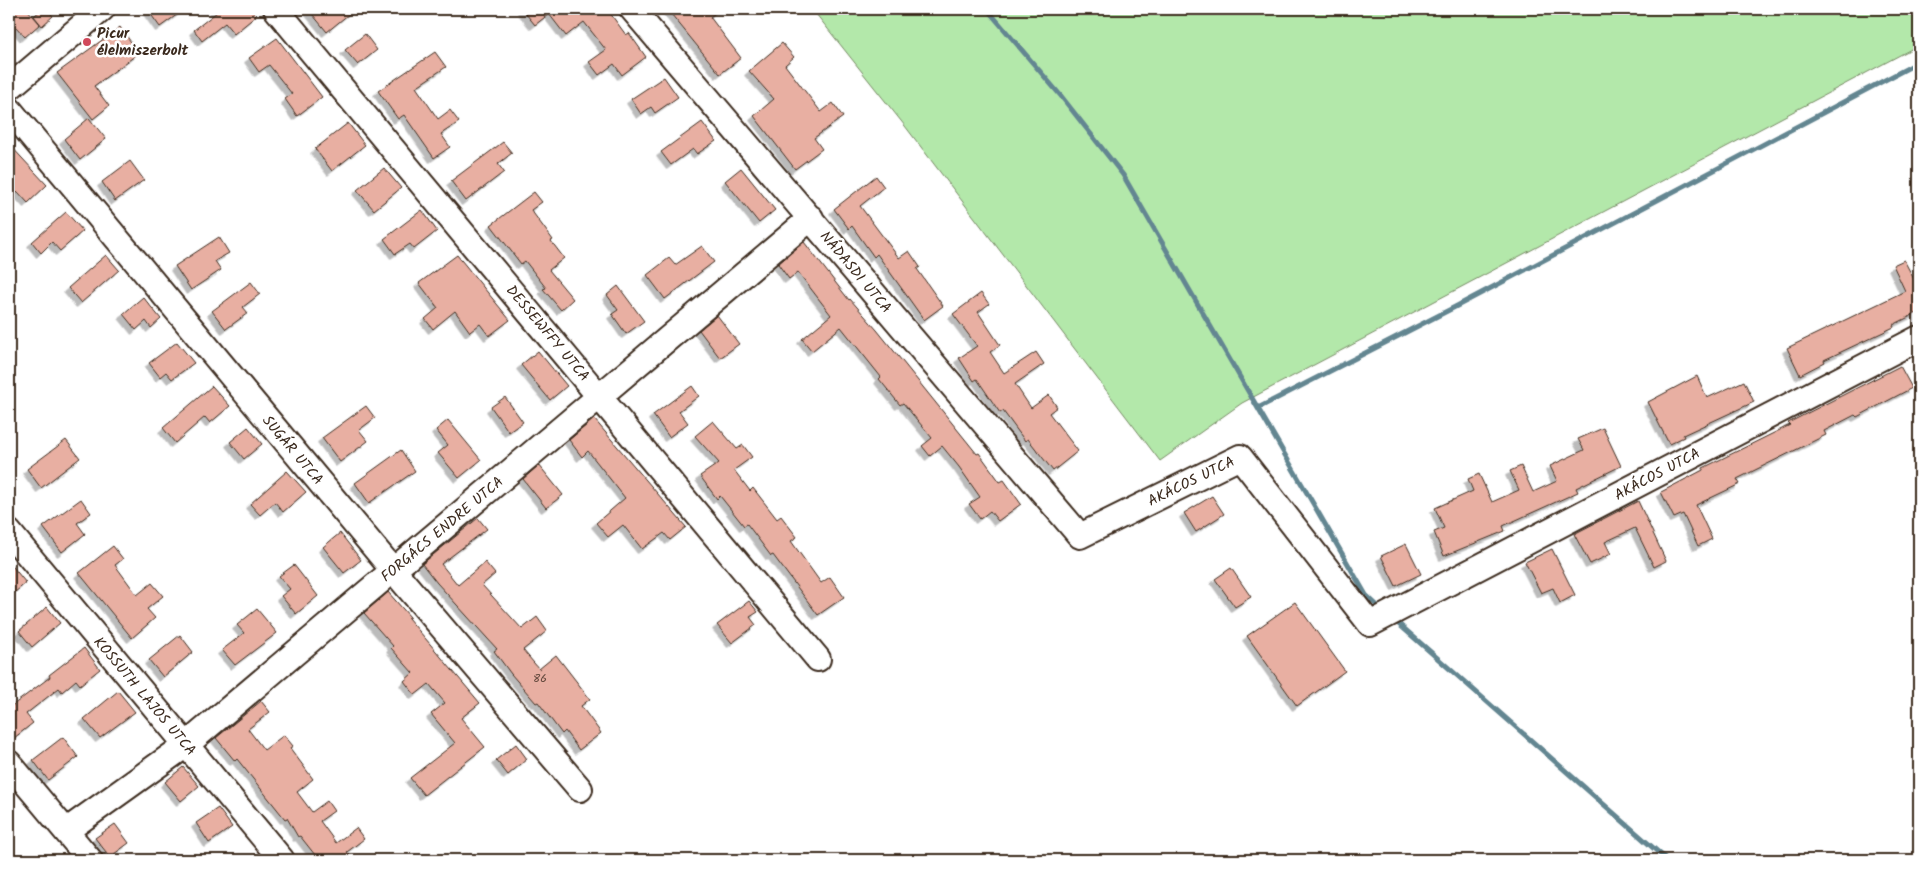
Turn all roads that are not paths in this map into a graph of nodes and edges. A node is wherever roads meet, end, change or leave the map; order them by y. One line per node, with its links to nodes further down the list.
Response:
1 (102, 9): 4 (street)
2 (276, 9): 8 (street, DESSEWFFY UTCA)
3 (632, 9): 6 (street, NÁDASDI UTCA)
4 (9, 88)
5 (9, 109): 11 (street, SUGÁR UTCA)
6 (811, 218): 8 (street, FORGÁCS ENDRE UTCA); 10 (street, NÁDASDI UTCA)
7 (1919, 338): 10 (street, AKÁCOS UTCA)
8 (600, 396): 11 (street, FORGÁCS ENDRE UTCA); 12 (street, DESSEWFFY UTCA)
9 (9, 532): 13 (street, KOSSUTH LAJOS UTCA)
10 (1080, 536)
11 (393, 570): 13 (street, FORGÁCS ENDRE UTCA); 15 (street, SUGÁR UTCA)
12 (818, 659)
13 (186, 745): 16 (street, FORGÁCS ENDRE UTCA); 18 (street, KOSSUTH LAJOS UTCA)
14 (9, 763): 16 (street)
15 (580, 789)
16 (66, 831): 17 (street)
17 (90, 860)
18 (282, 860)

